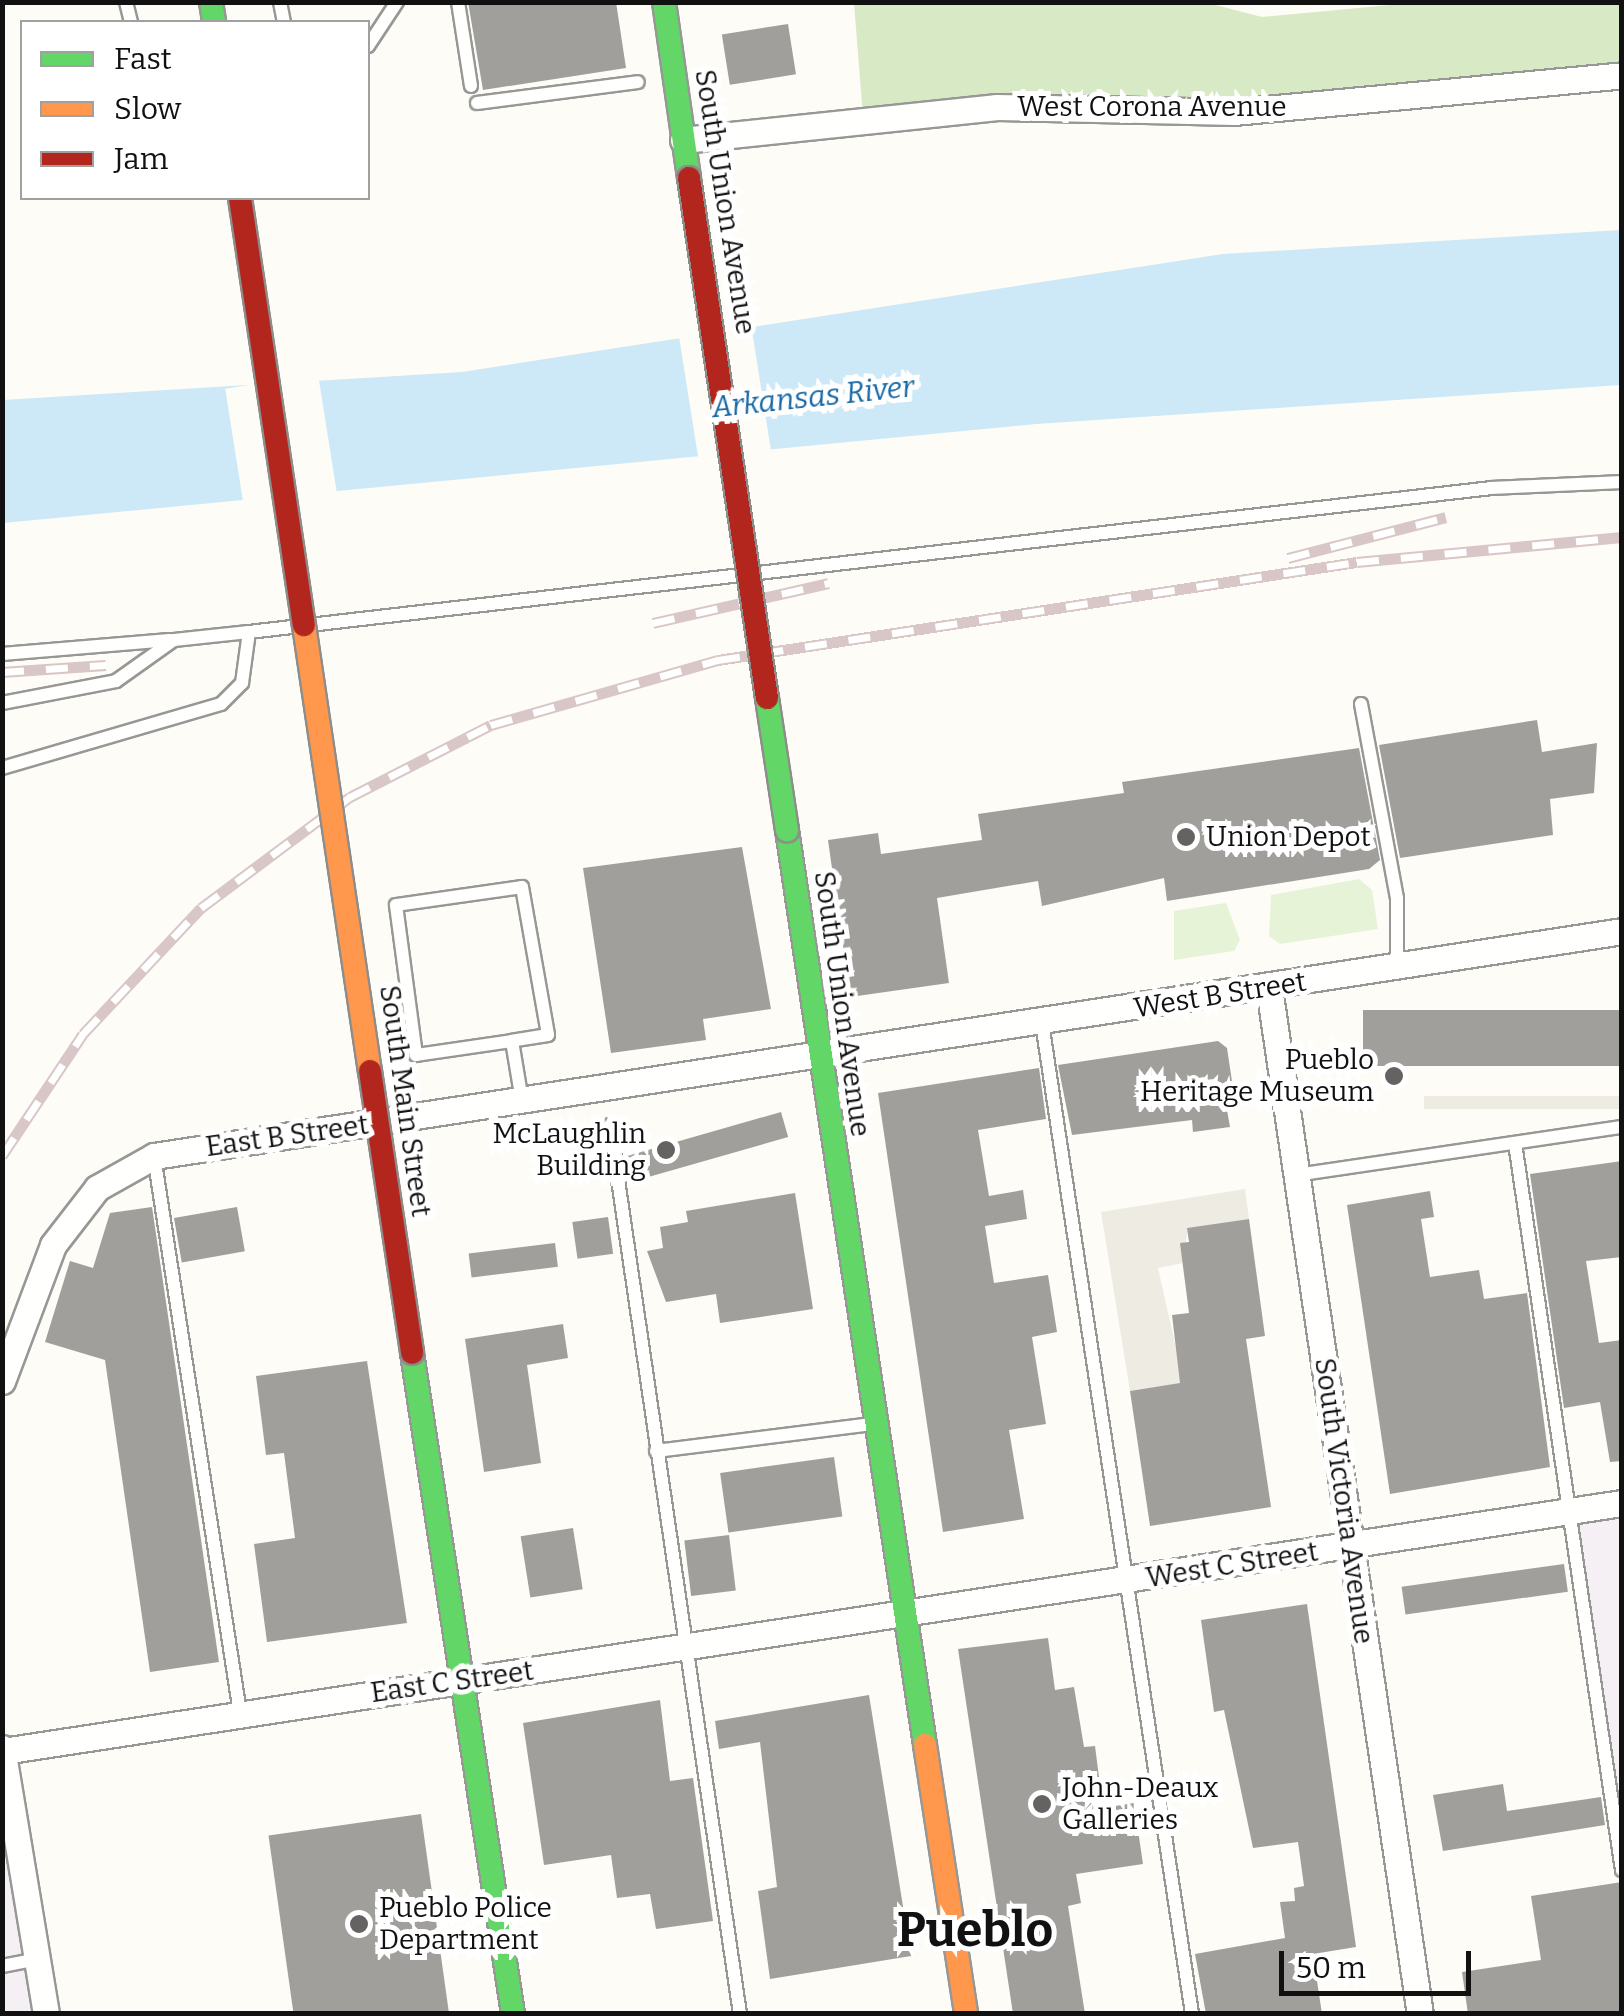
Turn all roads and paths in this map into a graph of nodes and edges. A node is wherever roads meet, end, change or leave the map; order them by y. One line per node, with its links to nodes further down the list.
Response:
1 (397, 2): 4 (lane)
2 (458, 2): 7 (lane)
3 (664, 2): 9 (street, South Union Avenue)
4 (370, 43)
5 (1622, 75): 9 (street, West Corona Avenue)
6 (638, 82): 8 (lane)
7 (472, 86)
8 (477, 103)
9 (682, 140): 23 (street, South Union Avenue, bridge)
10 (240, 200): 39 (street, South Main Street, bridge)
11 (1622, 482): 12 (lane)
12 (250, 632): 13 (lane); 17 (lane)
13 (174, 640): 14 (lane); 15 (lane)
14 (2, 654)
15 (2, 703)
16 (1361, 704): 19 (lane)
17 (2, 768)
18 (1622, 931): 19 (street, West B Street)
19 (1397, 966): 20 (street, West B Street)
20 (1269, 988): 21 (street, West B Street); 29 (street, South Victoria Avenue)
21 (1042, 1022): 23 (street, West B Street); 36 (lane)
22 (512, 1041): 22 (lane); 24 (lane)
23 (818, 1059): 24 (street, East B Street); 31 (street, South Union Avenue)
24 (522, 1102): 28 (street, East B Street)
25 (610, 1125): 32 (lane)
26 (1622, 1127): 27 (lane)
27 (1516, 1143): 29 (lane); 34 (lane)
28 (154, 1156): 30 (street, East B Street); 40 (lane)
29 (1296, 1176): 35 (street, South Victoria Avenue)
30 (2, 1381)
31 (872, 1424): 32 (lane); 37 (street, South Union Avenue)
32 (656, 1452): 38 (lane)
33 (1622, 1503): 34 (street, West C Street)
34 (1571, 1511): 35 (street, West C Street); 43 (lane)
35 (1351, 1546): 36 (street, West C Street); 51 (street, South Victoria Avenue)
36 (1122, 1582): 37 (street, West C Street); 50 (lane)
37 (901, 1618): 38 (street, East C Street); 49 (street, South Union Avenue)
38 (683, 1648): 39 (street, East C Street); 48 (lane)
39 (462, 1680): 40 (street, East C Street); 47 (street, South Main Street)
40 (240, 1713): 41 (street, East C Street)
41 (3, 1749): 42 (street)
42 (6, 1789): 44 (street)
43 (1622, 1870)
44 (37, 1959): 45 (lane); 46 (street)
45 (2, 1966)
46 (46, 2014)
47 (513, 2014)
48 (740, 2014)
49 (966, 2014)
50 (1192, 2014)
51 (1420, 2014)

